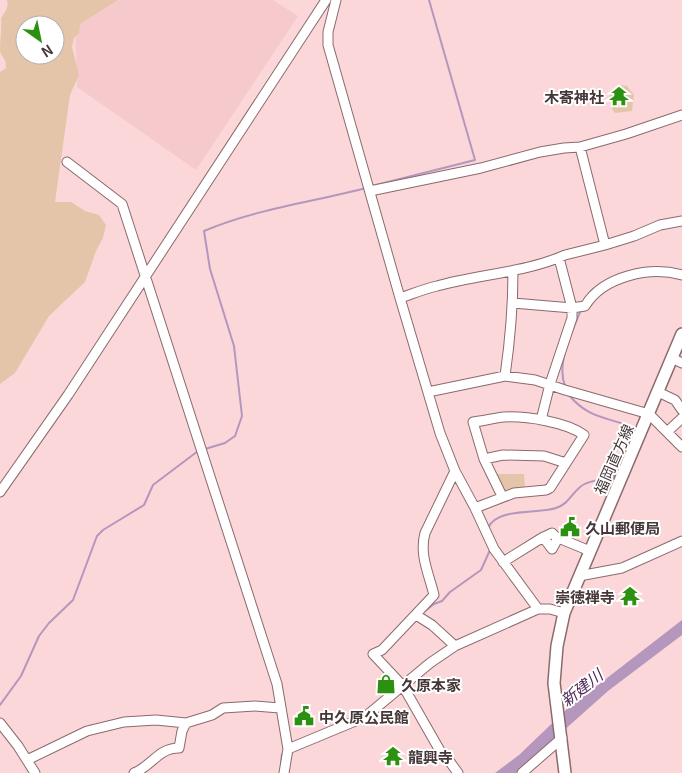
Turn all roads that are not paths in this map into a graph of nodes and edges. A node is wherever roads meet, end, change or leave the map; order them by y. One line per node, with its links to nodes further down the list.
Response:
1 (326, 0): 11 (street)
2 (336, 0): 6 (street)
3 (682, 115): 4 (street)
4 (580, 147): 6 (street); 8 (street)
5 (67, 162): 11 (street)
6 (370, 190): 13 (street)
7 (682, 221): 8 (street)
8 (605, 245): 9 (street)
9 (558, 258): 10 (street); 15 (street)
10 (513, 271): 13 (street); 14 (street)
11 (146, 275): 31 (street); 43 (street)
12 (682, 275): 15 (street)
13 (400, 298): 20 (street)
14 (513, 303): 15 (street); 18 (street)
15 (572, 308): 19 (street)
16 (682, 334): 17 (main road, 福岡直方線)
17 (677, 361): 21 (main road, 福岡直方線)
18 (505, 376): 19 (street); 20 (street)
19 (550, 384): 23 (street); 25 (street)
20 (428, 392): 30 (street)
21 (658, 392): 22 (street); 23 (main road, 福岡直方線)
22 (682, 410)
23 (649, 414): 26 (street); 35 (main road, 福岡直方線)
24 (682, 418): 26 (street)
25 (541, 420): 28 (street); 29 (street)
26 (667, 432): 27 (street)
27 (682, 447)
28 (484, 459): 29 (street); 32 (street)
29 (566, 463): 32 (street)
30 (455, 471): 33 (street); 40 (street)
31 (0, 492)
32 (502, 496): 33 (street)
33 (475, 508): 36 (street)
34 (682, 541): 37 (street)
35 (590, 551): 36 (street); 37 (main road, 福岡直方線)
36 (503, 562): 38 (street)
37 (580, 576): 39 (main road, 福岡直方線)
38 (538, 609): 39 (street); 41 (street)
39 (564, 613): 46 (main road, 福岡直方線)
40 (416, 615): 41 (street); 42 (street)
41 (455, 646): 42 (street)
42 (403, 686): 47 (street); 52 (street)
43 (280, 708): 45 (street); 47 (street)
44 (0, 723): 48 (street)
45 (186, 723): 48 (street); 50 (street)
46 (562, 738): 53 (street); 54 (main road, 福岡直方線)
47 (288, 749): 51 (street)
48 (27, 760): 49 (street)
49 (35, 773)
50 (134, 773)
51 (284, 773)
52 (458, 773)
53 (522, 773)
54 (565, 773)

